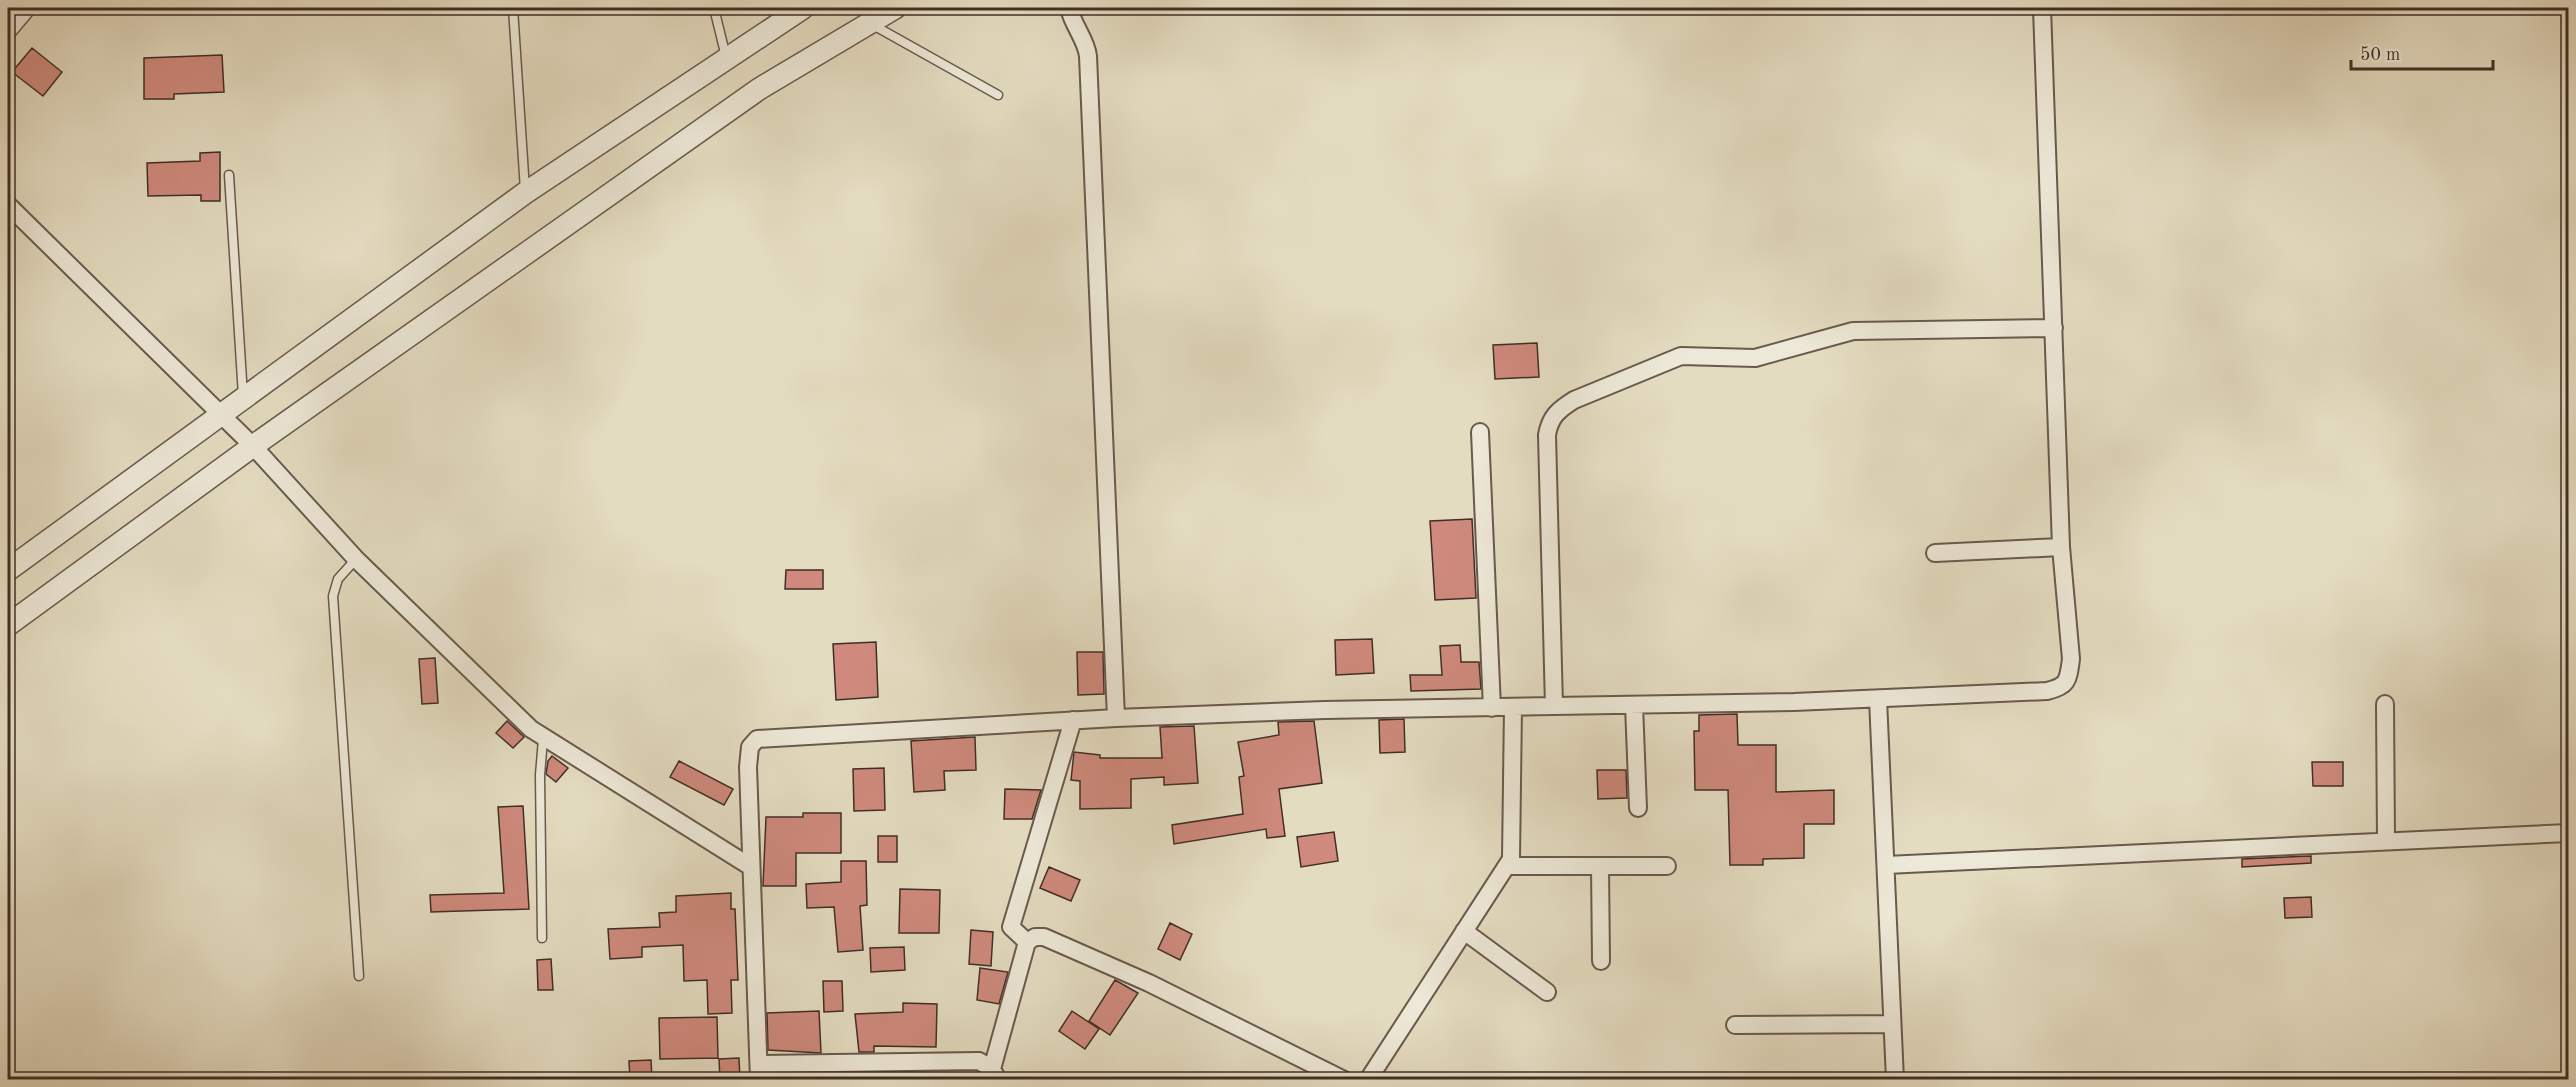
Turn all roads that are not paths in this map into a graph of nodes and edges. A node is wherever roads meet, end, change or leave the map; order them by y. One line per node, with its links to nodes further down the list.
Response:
1 (24, 8): 9 (street)
2 (513, 8): 13 (lane)
3 (714, 8): 10 (lane)
4 (803, 8): 10 (street)
5 (895, 8): 8 (street)
6 (1070, 8): 31 (street)
7 (2042, 8): 15 (street)
8 (870, 23): 11 (lane); 19 (street)
9 (8, 27)
10 (726, 57): 13 (street)
11 (998, 95)
12 (229, 175): 16 (lane)
13 (525, 193): 16 (street)
14 (8, 205): 17 (street)
15 (2054, 328): 20 (street); 28 (street)
16 (243, 397): 17 (street)
17 (220, 414): 19 (street); 23 (street)
18 (1480, 432): 30 (street)
19 (253, 446): 22 (street); 24 (street)
20 (2061, 547): 21 (street); 25 (street)
21 (1935, 553)
22 (356, 559): 33 (street); 46 (lane)
23 (8, 570)
24 (8, 625)
25 (1878, 699): 27 (street); 37 (street)
26 (2385, 704): 36 (street)
27 (1634, 705): 28 (street); 34 (street)
28 (1554, 706): 29 (street)
29 (1513, 707): 30 (street); 38 (street)
30 (1492, 708): 31 (street)
31 (1116, 718): 32 (street)
32 (1073, 720): 41 (street); 44 (street)
33 (543, 739): 41 (street); 43 (lane)
34 (1638, 808)
35 (2568, 833): 36 (street)
36 (2386, 839): 37 (street)
37 (1886, 865): 48 (street)
38 (1508, 866): 39 (street); 42 (street)
39 (1600, 866): 40 (street); 45 (street)
40 (1667, 866)
41 (751, 867): 50 (street)
42 (1464, 931): 47 (street); 53 (street)
43 (542, 938)
44 (1027, 942): 51 (street); 52 (street)
45 (1601, 961)
46 (359, 976)
47 (1547, 992)
48 (1892, 1024): 49 (street); 54 (street)
49 (1735, 1025)
50 (759, 1072): 51 (street)
51 (995, 1074)
52 (1344, 1080)
53 (1368, 1080)
54 (1895, 1080)

